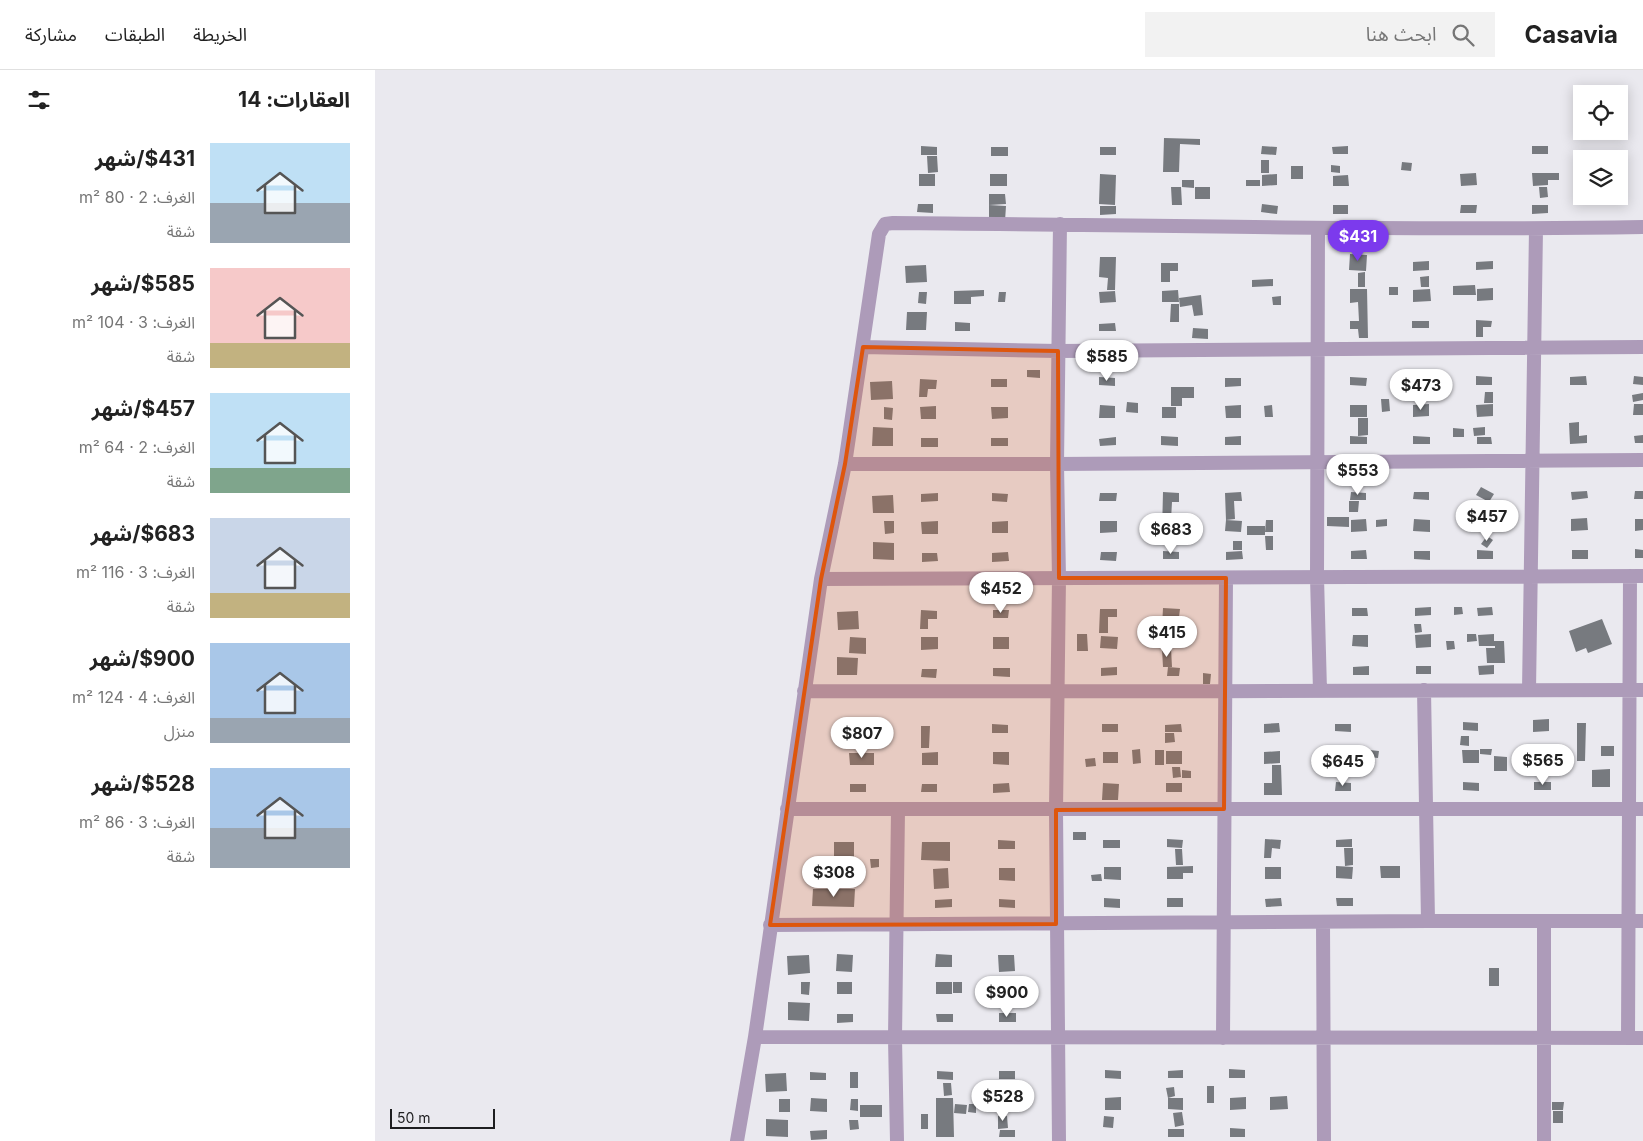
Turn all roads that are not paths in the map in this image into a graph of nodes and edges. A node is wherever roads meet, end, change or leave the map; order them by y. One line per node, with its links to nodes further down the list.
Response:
1 (1060, 224): 3 (street); 5 (street); 9 (street)
2 (1643, 227): 4 (street)
3 (1318, 228): 4 (street); 8 (street)
4 (1536, 229): 7 (street)
5 (863, 347): 9 (street); 13 (street)
6 (1643, 347): 7 (street)
7 (1534, 348): 8 (street); 10 (street)
8 (1318, 349): 9 (street); 12 (street)
9 (1058, 351): 14 (street)
10 (1533, 460): 11 (street); 12 (street); 17 (street)
11 (1643, 460)
12 (1317, 462): 14 (street); 16 (street)
13 (845, 464): 14 (street); 20 (street)
14 (1057, 464): 18 (street)
15 (1637, 576): 17 (street); 23 (street)
16 (1317, 577): 17 (street); 19 (street); 25 (street)
17 (1531, 577): 22 (street)
18 (1059, 578): 19 (street); 20 (street); 27 (street)
19 (1226, 578): 24 (street)
20 (821, 579): 26 (street)
21 (1424, 690): 22 (street); 25 (street); 30 (street)
22 (1529, 690): 23 (street)
23 (1637, 690): 31 (street)
24 (1225, 691): 25 (street); 27 (street); 29 (street)
25 (1320, 691)
26 (804, 692): 27 (street); 28 (street)
27 (1057, 693): 33 (street)
28 (787, 809): 32 (street); 40 (street)
29 (1224, 809): 30 (street); 33 (street); 37 (street)
30 (1426, 809): 31 (street); 34 (street)
31 (1636, 809): 36 (street)
32 (898, 810): 33 (street); 41 (street)
33 (1056, 810): 39 (street)
34 (1428, 921): 35 (street); 38 (street)
35 (1544, 921): 36 (street); 47 (street)
36 (1636, 921): 48 (street)
37 (1224, 922): 38 (street); 39 (street); 45 (street)
38 (1323, 922): 46 (street)
39 (1056, 924): 41 (street); 44 (street)
40 (770, 925): 41 (street); 42 (street)
41 (897, 925): 43 (street)
42 (755, 1037): 43 (street); 50 (street)
43 (895, 1038): 44 (street); 51 (street)
44 (1057, 1038): 45 (street); 52 (street)
45 (1223, 1038): 46 (street)
46 (1324, 1038): 47 (street); 53 (street)
47 (1544, 1038): 48 (street); 54 (street)
48 (1628, 1038): 49 (street)
49 (1643, 1038)
50 (737, 1141)
51 (897, 1141)
52 (1059, 1141)
53 (1324, 1141)
54 (1544, 1141)

